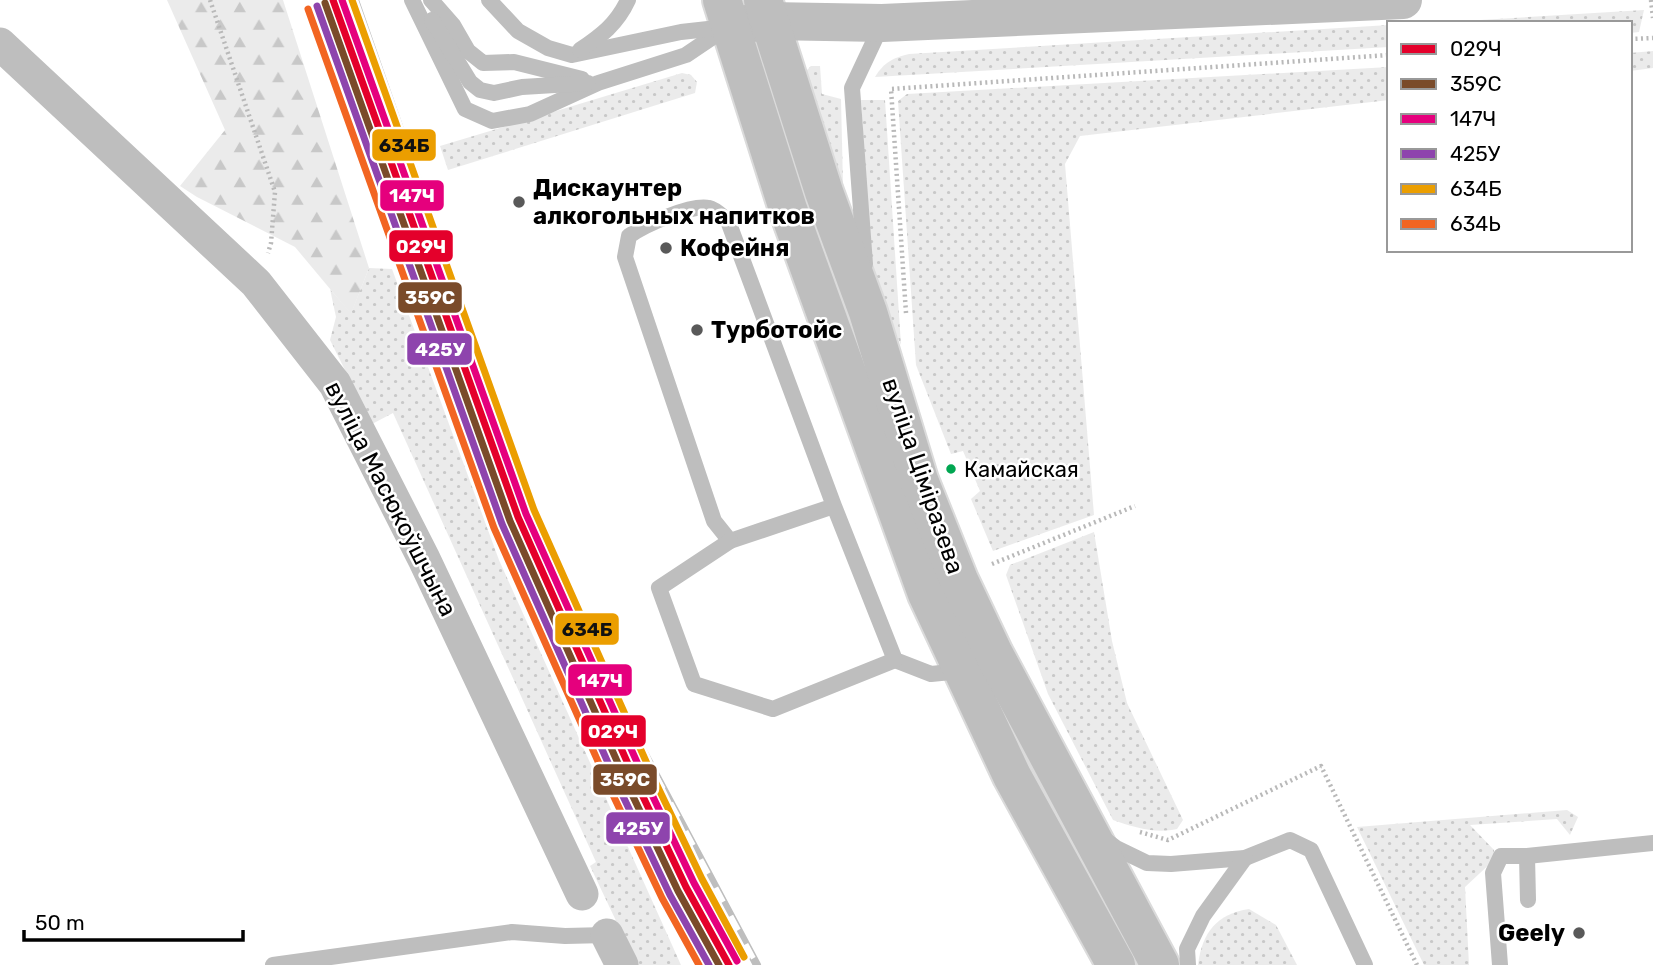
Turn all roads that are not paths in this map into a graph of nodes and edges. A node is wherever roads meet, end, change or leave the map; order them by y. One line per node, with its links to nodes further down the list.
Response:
1 (412, 0): 12 (lane)
2 (419, 0): 12 (lane)
3 (431, 0): 12 (lane)
4 (489, 0): 11 (lane)
5 (628, 0): 11 (lane)
6 (1403, 0): 9 (main road)
7 (766, 11): 8 (main road); 9 (main road); 13 (main road, вуліца Ціміразева)
8 (725, 13): 11 (lane); 12 (lane); 17 (main road, вуліца Ціміразева)
9 (883, 23): 13 (lane)
10 (0, 44): 22 (street, вуліца Масюкоўшчына)
11 (572, 55)
12 (598, 83)
13 (868, 312): 18 (main road, вуліца Ціміразева)
14 (834, 506): 15 (lane); 15 (lane); 16 (lane)
15 (730, 541): 16 (lane)
16 (895, 660): 17 (lane)
17 (961, 671): 27 (main road, вуліца Ціміразева)
18 (1083, 822): 21 (lane); 28 (main road, вуліца Ціміразева)
19 (1653, 843): 20 (lane)
20 (1527, 856): 23 (lane); 31 (lane)
21 (1245, 858): 29 (lane); 30 (lane)
22 (582, 894)
23 (1528, 900)
24 (607, 935): 25 (lane); 26 (street)
25 (273, 965)
26 (622, 965)
27 (1116, 965)
28 (1160, 965)
29 (1188, 965)
30 (1365, 965)
31 (1500, 965)

